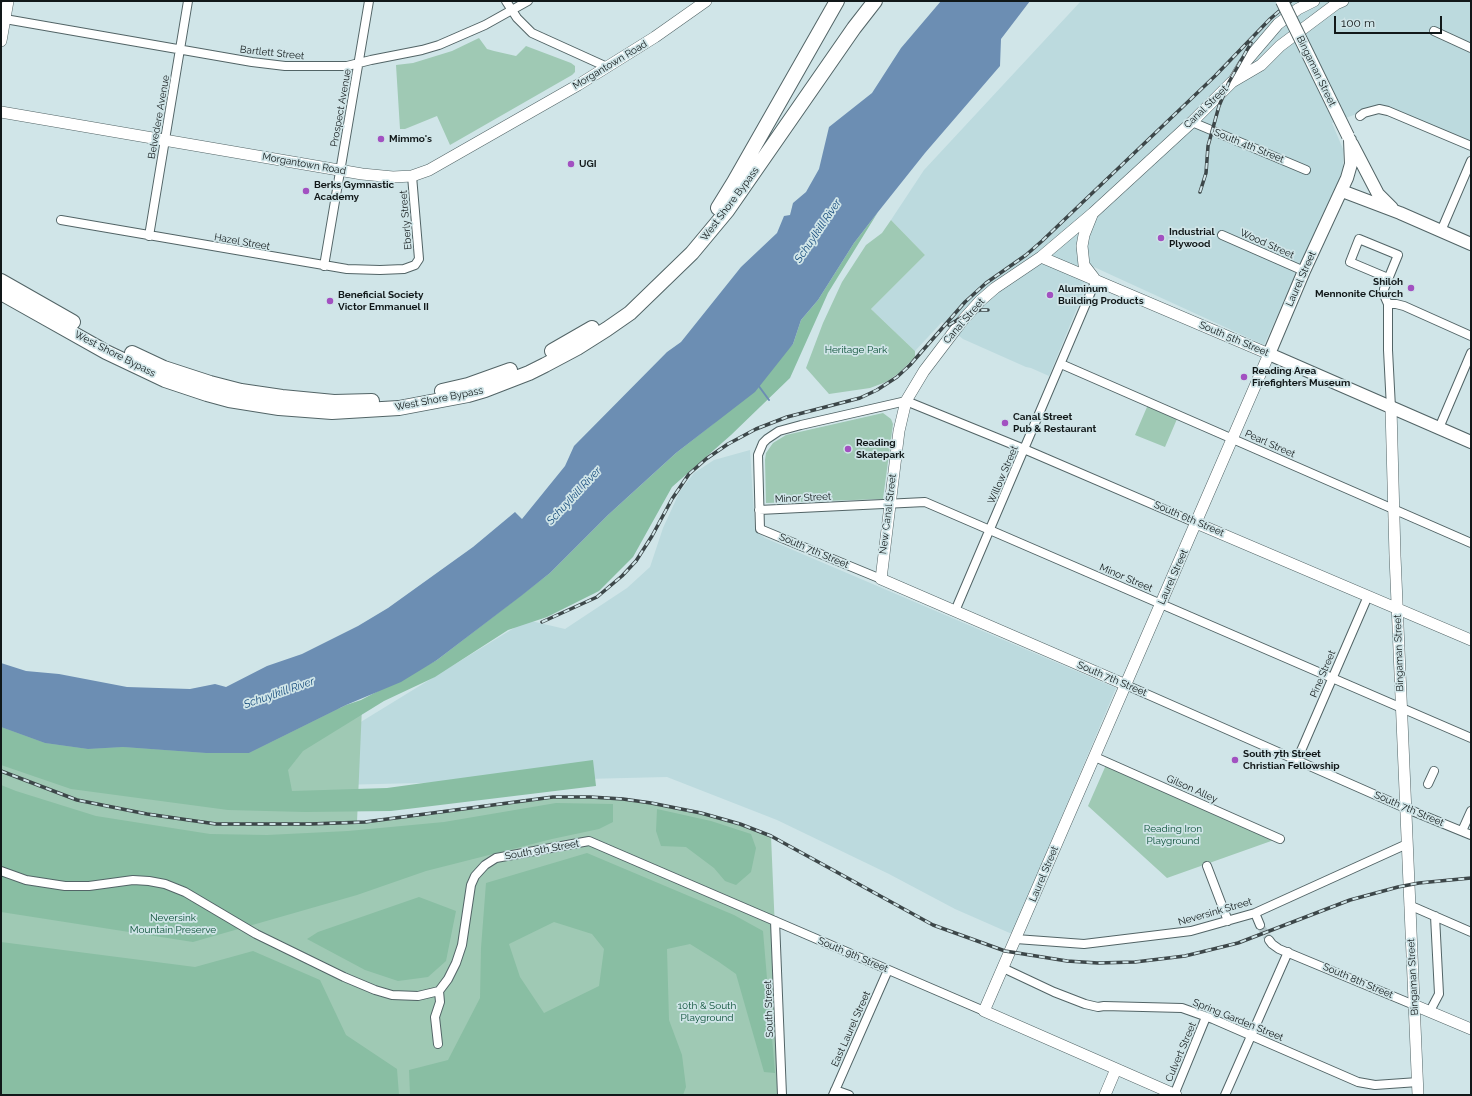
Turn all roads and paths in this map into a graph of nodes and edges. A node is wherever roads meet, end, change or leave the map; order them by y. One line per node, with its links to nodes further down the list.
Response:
1 (8, 1): 15 (street)
2 (188, 1): 19 (street, Belvedere Avenue)
3 (369, 1): 20 (street, Prospect Avenue)
4 (506, 1): 14 (street)
5 (528, 1): 14 (street, Bartlett Street)
6 (706, 1): 21 (street, Morgantown Road)
7 (837, 1): 22 (highway, West Shore Bypass)
8 (842, 1): 22 (highway)
9 (865, 1): 24 (highway)
10 (875, 1): 24 (highway, West Shore Bypass)
11 (1282, 1): 28 (main road, Bingaman Street, bridge)
12 (1314, 1): 23 (street, Canal Street)
13 (1343, 1): 23 (street, Canal Street)
14 (512, 10): 20 (street, Bartlett Street); 21 (street)
15 (5, 19): 17 (street); 19 (street, Bartlett Street)
16 (1434, 31): 18 (street)
17 (1, 41)
18 (1471, 48)
19 (180, 50): 20 (street, Bartlett Street); 29 (street, Belvedere Avenue)
20 (358, 63): 32 (street, Prospect Avenue)
21 (607, 67): 34 (street, Morgantown Road)
22 (798, 69): 49 (highway, West Shore Bypass)
23 (1232, 82): 27 (street, Canal Street)
24 (813, 87): 50 (highway, West Shore Bypass)
25 (1, 112): 29 (street, Morgantown Road)
26 (1360, 116): 30 (street)
27 (1192, 122): 33 (street, South 4th Street); 36 (street, Canal Street)
28 (1349, 138): 35 (main road, Laurel Street); 37 (main road)
29 (165, 140): 32 (street, Morgantown Road); 41 (street, Belvedere Avenue)
30 (1471, 146)
31 (1471, 161): 39 (street)
32 (340, 170): 34 (street, Morgantown Road); 45 (street, Prospect Avenue)
33 (1306, 170)
34 (412, 176): 44 (street, Eberly Street)
35 (1342, 191): 37 (main road); 46 (main road, Laurel Street)
36 (1093, 213): 43 (street, Canal Street); 48 (street)
37 (1400, 213): 39 (main road)
38 (61, 220): 41 (street, Hazel Street)
39 (1441, 231): 42 (main road)
40 (1222, 235): 46 (street, Wood Street)
41 (149, 236): 45 (street, Hazel Street)
42 (1471, 244)
43 (1041, 257): 48 (street, South 5th Street); 56 (street, Canal Street)
44 (418, 262): 45 (street, Hazel Street)
45 (324, 266)
46 (1304, 271): 53 (main road, Laurel Street)
47 (1388, 278): 47 (street, Bingaman Street); 51 (street, Bingaman Street)
48 (1096, 280): 53 (street, South 5th Street); 55 (street, Willow Street)
49 (1, 281)
50 (1, 293)
51 (1388, 304): 52 (street); 57 (street, Bingaman Street)
52 (1471, 336)
53 (1269, 354): 57 (main road, South 5th Street); 59 (street, Laurel Street)
54 (1471, 354): 58 (street)
55 (1061, 364): 59 (street, Pearl Street); 61 (street, Willow Street)
56 (906, 401): 61 (street, South 6th Street); 62 (street, New Canal Street); 63 (street)
57 (1391, 408): 58 (main road, South 5th Street); 64 (street, Bingaman Street)
58 (1439, 428): 60 (main road, South 5th Street)
59 (1233, 438): 64 (street, Pearl Street); 65 (street, Laurel Street)
60 (1471, 442)
61 (1024, 449): 65 (street, South 6th Street); 66 (street, Willow Street)
62 (890, 504): 63 (street, Minor Street); 66 (street, Minor Street); 68 (street, New Canal Street)
63 (759, 510): 68 (street, South 7th Street)
64 (1394, 510): 67 (street, Pearl Street); 71 (street, Bingaman Street)
65 (1196, 523): 69 (street, South 6th Street); 70 (street, Laurel Street)
66 (990, 530): 70 (street, Minor Street); 72 (street, Willow Street)
67 (1471, 543)
68 (881, 579): 72 (street, South 7th Street)
69 (1368, 596): 71 (street, South 6th Street); 74 (street, Pine Street)
70 (1161, 604): 74 (street, Minor Street); 75 (street, Laurel Street)
71 (1398, 609): 73 (street, South 6th Street); 76 (street, Bingaman Street)
72 (955, 611): 75 (street, South 7th Street)
73 (1471, 640)
74 (1332, 678): 76 (street, Minor Street); 79 (street, Pine Street)
75 (1126, 685): 78 (street, Laurel Street); 79 (street, South 7th Street)
76 (1402, 708): 77 (street, Minor Street); 82 (street, Bingaman Street)
77 (1471, 738)
78 (1095, 757): 86 (street, Gilson Alley); 97 (street, Laurel Street)
79 (1297, 760): 82 (street, South 7th Street)
80 (1434, 771): 81 (street)
81 (1428, 784)
82 (1405, 808): 84 (street, South 7th Street); 87 (street, Bingaman Street)
83 (1471, 811): 84 (street)
84 (1462, 831): 85 (street, South 7th Street)
85 (1471, 835)
86 (1280, 840)
87 (1407, 844): 90 (street, Bingaman Street); 91 (street, Neversink Street)
88 (1207, 866): 94 (street)
89 (1, 871): 102 (street)
90 (1409, 905): 92 (street); 103 (street, Bingaman Street)
91 (1255, 913): 94 (street, Neversink Street); 95 (street)
92 (1435, 916): 96 (street); 105 (street)
93 (775, 921): 101 (street, South 9th Street); 102 (street, South 9th Street); 113 (street, South Street)
94 (1228, 921): 97 (street, Neversink Street)
95 (1260, 925)
96 (1471, 932)
97 (1016, 939): 100 (street, Laurel Street)
98 (1269, 940): 99 (street, South 8th Street)
99 (1288, 952): 103 (street, South 8th Street); 108 (street)
100 (1003, 968): 104 (street, Laurel Street); 106 (street, Spring Garden Street)
101 (888, 970): 104 (street, South 9th Street); 112 (street, East Laurel Street)
102 (439, 991): 109 (street)
103 (1414, 1005): 105 (street, South 8th Street); 111 (street, Bingaman Street)
104 (984, 1012): 110 (street, South 9th Street)
105 (1430, 1012): 107 (street, South 8th Street)
106 (1206, 1017): 108 (street, Spring Garden Street); 116 (street, Culvert Street)
107 (1471, 1029)
108 (1251, 1035): 111 (street, Spring Garden Street); 117 (street)
109 (438, 1044)
110 (1116, 1069): 115 (street); 116 (street, South 9th Street)
111 (1418, 1082): 118 (street, Bingaman Street)
112 (834, 1092): 114 (street)
113 (782, 1095)
114 (849, 1095)
115 (1105, 1095)
116 (1174, 1095)
117 (1225, 1095)
118 (1418, 1095)

